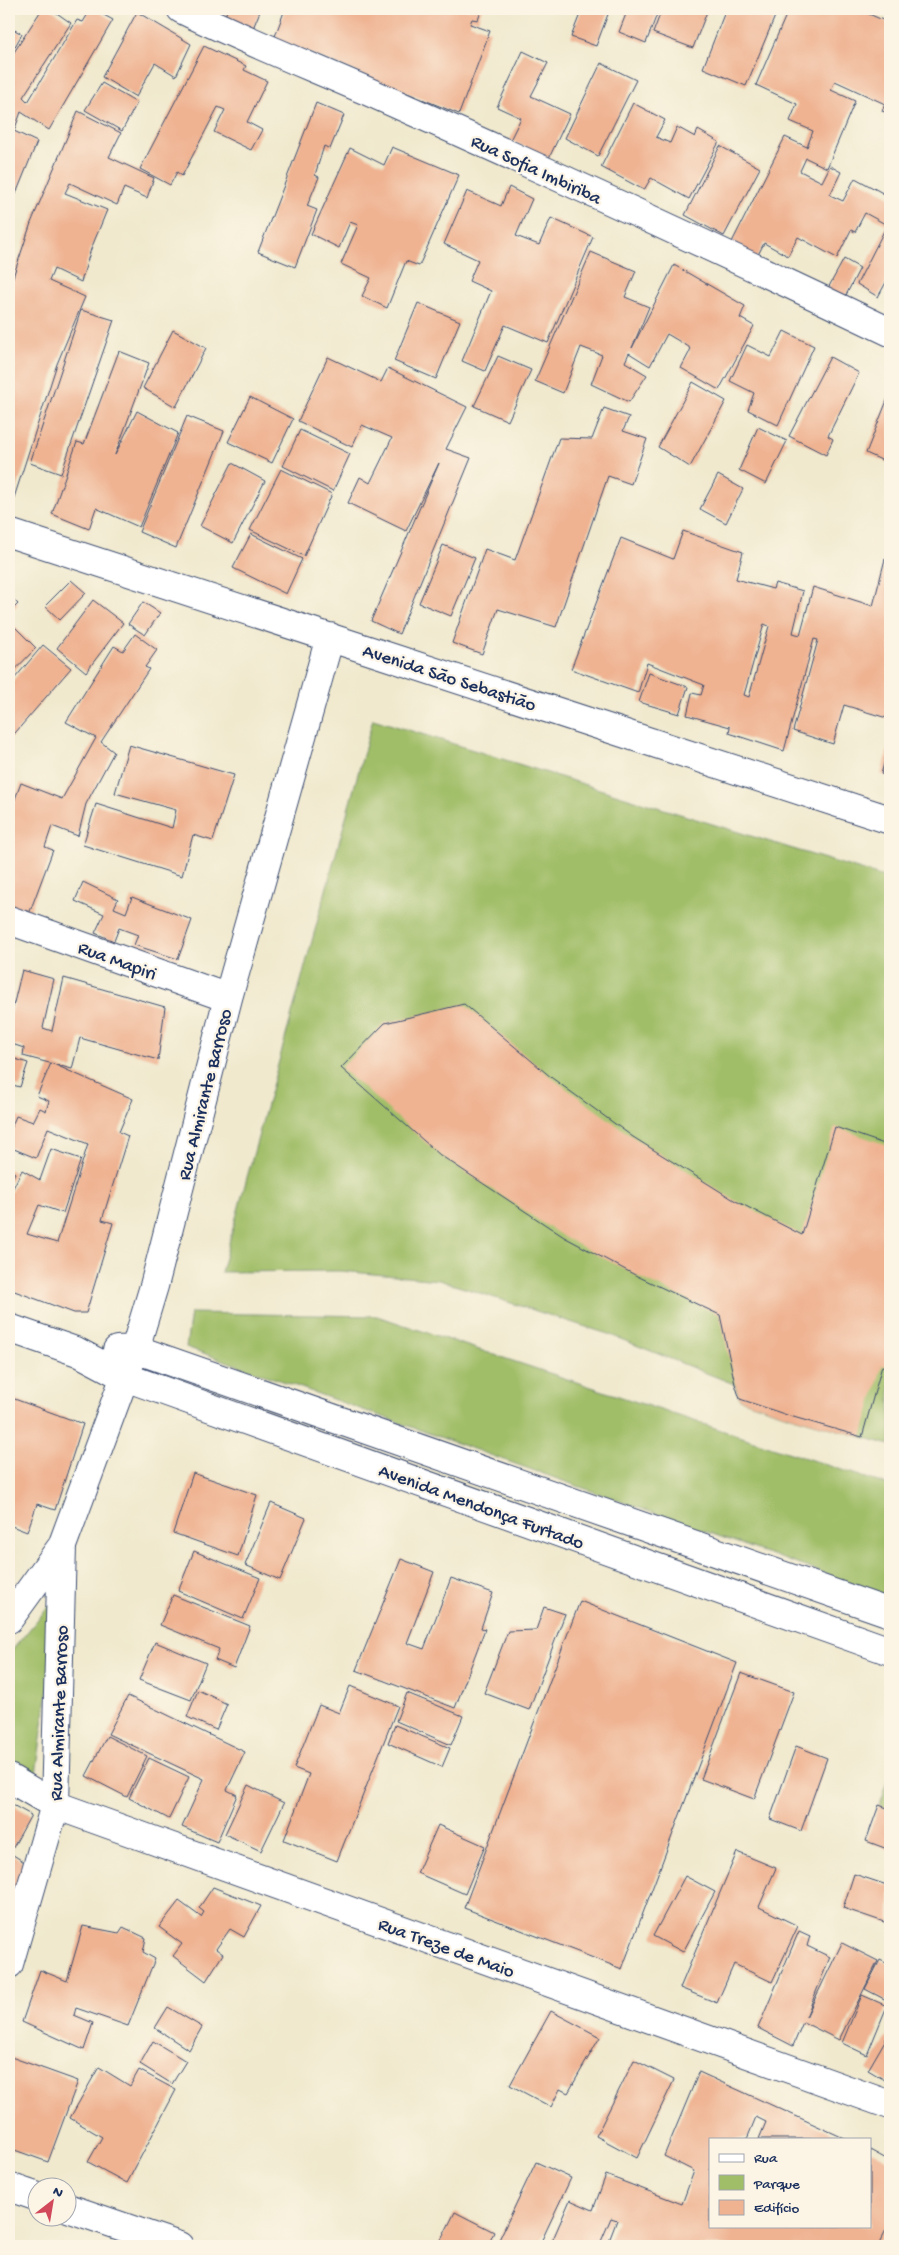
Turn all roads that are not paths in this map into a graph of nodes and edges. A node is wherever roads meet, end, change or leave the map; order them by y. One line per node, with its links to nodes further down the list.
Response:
1 (181, 9): 2 (street, Rua Sofia Imbiriba)
2 (890, 332)
3 (9, 533): 4 (street, Avenida São Sebastião)
4 (330, 637): 5 (street, Avenida São Sebastião); 7 (street, Rua Almirante Barroso)
5 (890, 820)
6 (9, 920): 7 (street, Rua Mapiri)
7 (228, 998): 9 (street, Rua Almirante Barroso)
8 (9, 1328): 10 (street, Avenida Mendonça Furtado)
9 (135, 1349): 10 (street, Avenida Mendonça Furtado); 11 (street, Rua Almirante Barroso); 13 (street, Avenida Mendonça Furtado)
10 (78, 1352): 11 (street, Avenida Mendonça Furtado)
11 (125, 1377): 12 (street, Rua Almirante Barroso); 15 (street, Avenida Mendonça Furtado)
12 (62, 1546): 14 (street, Rua Almirante Barroso); 17 (street, Rua Almirante Barroso)
13 (890, 1613)
14 (9, 1619)
15 (890, 1651)
16 (9, 1778): 17 (street, Rua Treze de Maio)
17 (55, 1805): 18 (street, Rua Almirante Barroso); 19 (street, Rua Treze de Maio)
18 (9, 1964)
19 (890, 2104)
20 (9, 2187): 21 (street)
21 (28, 2194)
22 (78, 2211): 23 (street)
23 (179, 2246)

